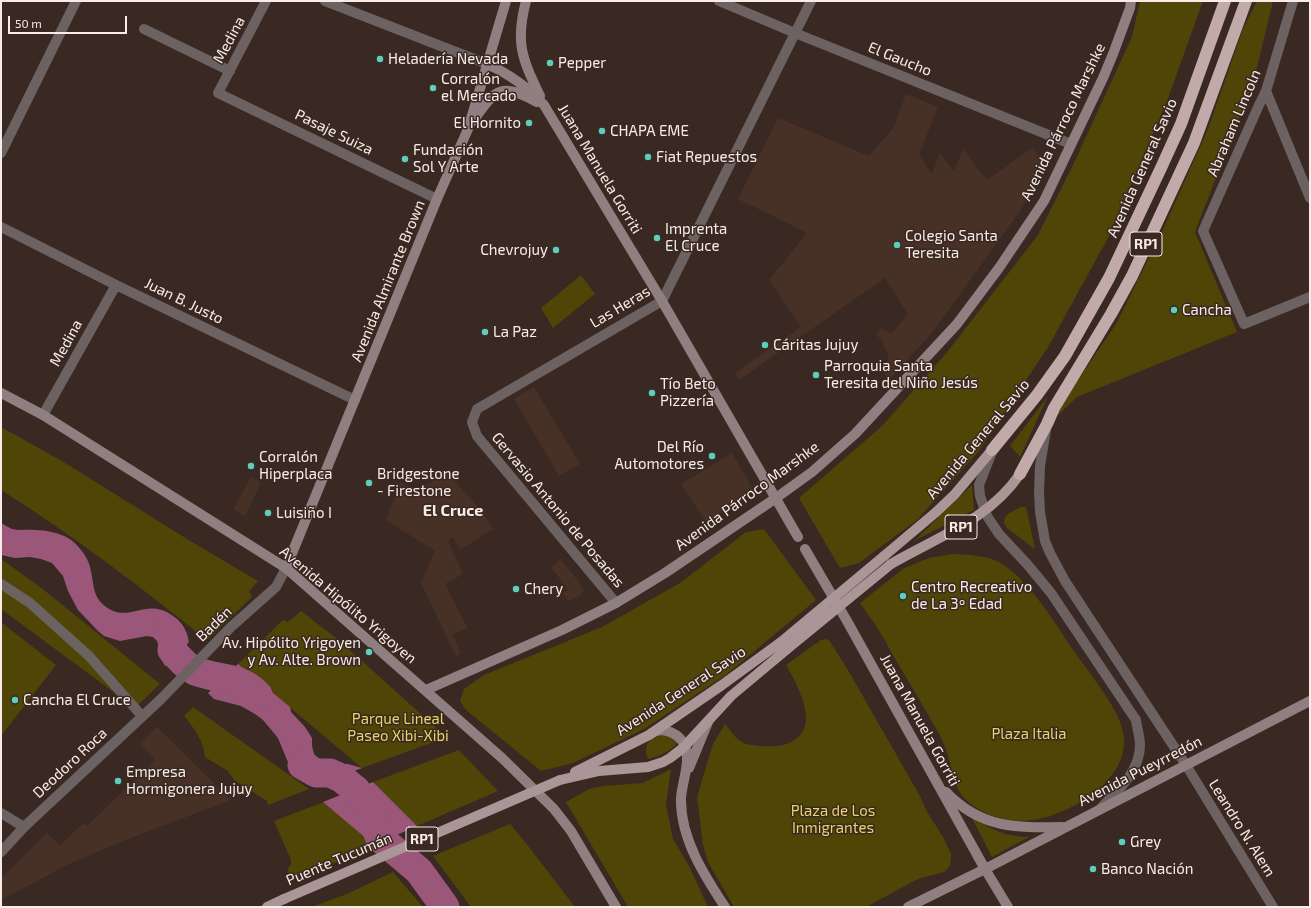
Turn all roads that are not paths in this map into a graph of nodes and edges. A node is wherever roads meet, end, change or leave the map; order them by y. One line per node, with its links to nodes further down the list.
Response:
1 (76, 1): 21 (street)
2 (266, 1): 15 (street, Medina)
3 (325, 1): 14 (street)
4 (506, 1): 14 (main road, Avenida Almirante Brown)
5 (526, 1): 18 (main road)
6 (719, 1): 13 (street, El Gaucho)
7 (811, 1): 13 (street, Las Heras)
8 (1131, 1): 20 (main road, Avenida Párroco Marshke)
9 (1224, 1): 33 (highway, Avenida General Savio / RP1)
10 (1246, 1): 31 (highway, Avenida General Savio / RP1)
11 (1293, 1): 16 (street, Abraham Lincoln)
12 (144, 30): 15 (street)
13 (795, 33): 20 (street, El Gaucho); 27 (street, Las Heras)
14 (487, 64): 18 (main road, Juana Manuela Gorriti); 19 (main road, Avenida Almirante Brown)
15 (230, 71): 17 (street, Medina)
16 (1266, 91): 22 (street); 26 (street, Abraham Lincoln)
17 (218, 93): 23 (street, Pasaje Suiza)
18 (544, 105): 19 (main road); 27 (main road, Juana Manuela Gorriti)
19 (468, 129): 23 (main road, Avenida Almirante Brown)
20 (1071, 144): 35 (main road, Avenida Párroco Marshke)
21 (1, 153)
22 (1310, 198)
23 (437, 199): 29 (main road, Avenida Almirante Brown)
24 (1, 227): 25 (street, Juan B. Justo)
25 (116, 285): 29 (street, Juan B. Justo); 30 (street, Medina)
26 (1310, 297)
27 (662, 301): 32 (street, Las Heras); 35 (main road, Juana Manuela Gorriti)
28 (1, 393): 30 (main road, Avenida Hipólito Yrigoyen)
29 (355, 400): 39 (main road, Avenida Almirante Brown)
30 (43, 415): 39 (main road, Avenida Hipólito Yrigoyen)
31 (1047, 424): 34 (highway, Avenida General Savio / RP1); 50 (street, RP1)
32 (478, 436): 41 (street, Gervasio Antonio de Posadas)
33 (992, 450): 36 (street); 42 (main road, Avenida General Savio / RP1, bridge)
34 (1020, 474): 36 (main road, Avenida General Savio / RP1)
35 (776, 498): 37 (main road, Juana Manuela Gorriti); 41 (main road, Avenida Párroco Marshke)
36 (984, 511): 42 (main road, Avenida General Savio / RP1, bridge); 54 (street)
37 (798, 537)
38 (805, 549): 53 (main road, Juana Manuela Gorriti)
39 (286, 568): 43 (main road, Avenida Hipólito Yrigoyen); 44 (street, Badén)
40 (1, 584): 46 (street)
41 (616, 603): 43 (main road, Avenida Párroco Marshke)
42 (784, 646): 47 (main road, Avenida General Savio / RP1); 48 (main road, Avenida General Savio / RP1)
43 (426, 690): 61 (main road, Avenida Hipólito Yrigoyen)
44 (160, 699): 46 (street, Deodoro Roca)
45 (1310, 701): 50 (main road, Avenida Pueyrredón)
46 (142, 716): 56 (street, Deodoro Roca)
47 (711, 716): 49 (main road, Avenida General Savio / RP1); 52 (main road, RP1)
48 (649, 735): 49 (main road, RP1); 51 (main road, Avenida General Savio / RP1)
49 (685, 745): 51 (main road, Avenida General Savio / RP1); 52 (main road, RP1)
50 (1186, 765): 54 (main road, Avenida Pueyrredón); 65 (street, Leandro N. Alem)
51 (560, 780): 60 (main road, Puente Tucumán / RP1, bridge)
52 (684, 780): 62 (main road, RP1)
53 (937, 783): 57 (main road); 59 (main road, Juana Manuela Gorriti)
54 (1100, 809): 57 (main road, Avenida Pueyrredón)
55 (1, 813): 56 (street)
56 (24, 827): 58 (street, Deodoro Roca)
57 (1066, 827): 59 (main road, Avenida Pueyrredón)
58 (1, 852)
59 (985, 870): 63 (main road, Avenida Pueyrredón); 64 (main road, Juana Manuela Gorriti)
60 (267, 907)
61 (616, 907)
62 (725, 907)
63 (908, 907)
64 (1008, 907)
65 (1273, 907)

